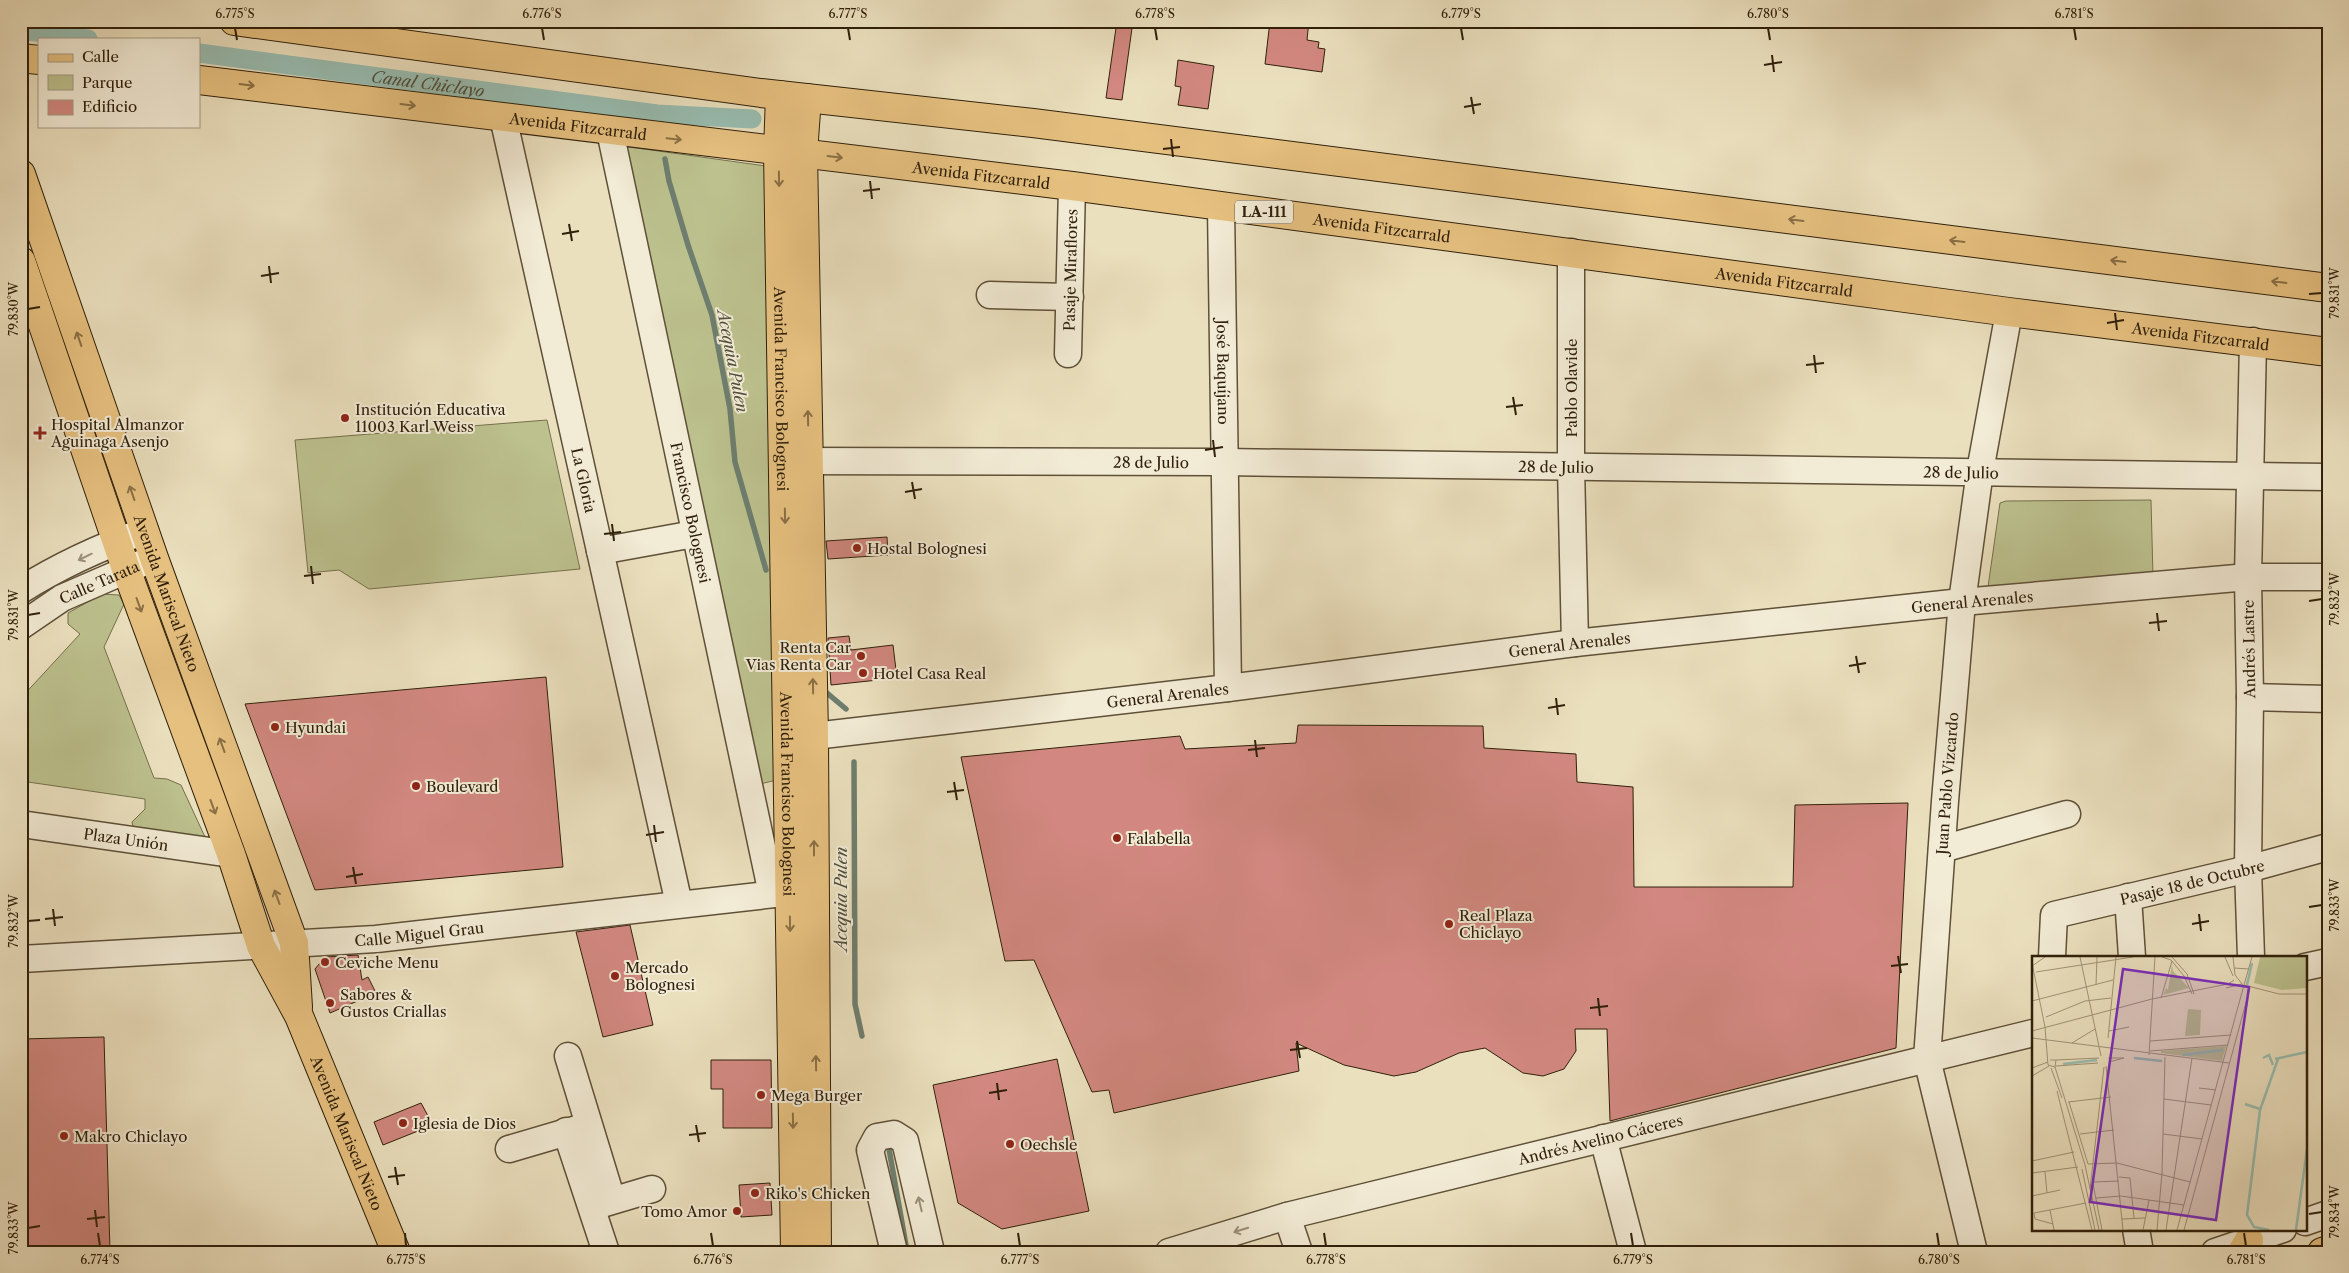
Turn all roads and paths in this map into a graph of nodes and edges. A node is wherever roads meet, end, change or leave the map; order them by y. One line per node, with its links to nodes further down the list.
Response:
1 (234, 21): 5 (main road)
2 (21, 58): 3 (main road)
3 (38, 60)
4 (200, 80): 6 (main road, Avenida Fitzcarrald / LA-111, one-way to 6)
5 (794, 97): 8 (main road, Avenida Francisco Bolognesi); 14 (main road, one-way to 5)
6 (503, 117): 7 (main road, Avenida Fitzcarrald / LA-111); 30 (street, La Gloria)
7 (610, 132): 8 (main road, Avenida Fitzcarrald / LA-111, one-way to 8); 28 (street, Francisco Bolognesi)
8 (790, 152): 10 (main road, Avenida Fitzcarrald / LA-111, one-way to 10); 21 (main road, Avenida Francisco Bolognesi)
9 (21, 174): 27 (main road, Avenida Mariscal Nieto, one-way to 9)
10 (1072, 186): 11 (main road, Avenida Fitzcarrald / LA-111); 16 (street, Pasaje Miraflores)
11 (1221, 207): 12 (main road, Avenida Fitzcarrald / LA-111); 22 (street, José Baquíjano)
12 (1571, 252): 17 (main road, Avenida Fitzcarrald / LA-111); 23 (street, Pablo Olavide)
13 (21, 261): 29 (main road, Avenida Mariscal Nieto)
14 (2328, 288)
15 (990, 295): 16 (street)
16 (1070, 297): 20 (street, Pasaje Miraflores)
17 (2009, 312): 18 (main road, Avenida Fitzcarrald / LA-111); 24 (street, Juan Pablo Vizcardo)
18 (2253, 341): 19 (main road, Avenida Fitzcarrald / LA-111); 25 (street, Andrés Lastre)
19 (2328, 352)
20 (1068, 354)
21 (796, 461): 22 (street, 28 de Julio); 42 (main road, Avenida Francisco Bolognesi, one-way to 21); 49 (main road, Avenida Francisco Bolognesi, one-way to 49)
22 (1224, 462): 23 (street, 28 de Julio); 39 (street, José Baquíjano)
23 (1571, 467): 24 (street, 28 de Julio); 38 (street, Pablo Olavide)
24 (1980, 471): 25 (street, 28 de Julio); 36 (street, Juan Pablo Vizcardo)
25 (2249, 476): 26 (street, 28 de Julio); 33 (street, Andrés Lastre)
26 (2328, 477)
27 (146, 531): 29 (street, Calle Tarata); 31 (main road, Avenida Mariscal Nieto)
28 (694, 534): 30 (street); 49 (street, Francisco Bolognesi)
29 (116, 541): 32 (main road, Avenida Mariscal Nieto); 35 (street, Calle Tarata, one-way to 35)
30 (600, 551): 51 (street, La Gloria)
31 (154, 558): 32 (street, Calle Tarata); 52 (main road, Avenida Mariscal Nieto, one-way to 31)
32 (126, 568): 37 (street, Calle Tarata); 47 (main road, Avenida Mariscal Nieto, one-way to 47)
33 (2248, 577): 34 (street, General Arenales); 36 (street, General Arenales); 40 (street, Andrés Lastre)
34 (2328, 577)
35 (21, 590)
36 (1962, 602): 38 (street, General Arenales); 46 (street, Juan Pablo Vizcardo)
37 (21, 626)
38 (1575, 643): 39 (street, General Arenales)
39 (1228, 688): 42 (street, General Arenales)
40 (2250, 697): 41 (street); 48 (street, Andrés Lastre)
41 (2328, 699)
42 (814, 736): 49 (main road, Avenida Francisco Bolognesi, one-way to 42)
43 (2067, 814): 46 (street)
44 (21, 824): 47 (street, Plaza Unión)
45 (2328, 847): 48 (street, Pasaje 18 de Octubre)
46 (1942, 850): 63 (street, Juan Pablo Vizcardo)
47 (231, 854): 53 (main road, Avenida Mariscal Nieto)
48 (2248, 869): 50 (street, Pasaje 18 de Octubre); 56 (street, Andrés Lastre)
49 (792, 892): 51 (street, Calle Miguel Grau); 78 (main road, Avenida Francisco Bolognesi, one-way to 78); 79 (main road, Avenida Francisco Bolognesi, one-way to 49)
50 (2128, 897): 54 (street, Pasaje 18 de Octubre); 55 (street)
51 (679, 904): 52 (street, Calle Miguel Grau)
52 (294, 943): 53 (street, Calle Miguel Grau); 60 (main road, Avenida Mariscal Nieto)
53 (261, 946): 57 (street, Calle Miguel Grau); 60 (main road, Avenida Mariscal Nieto)
54 (2052, 956)
55 (2132, 956)
56 (2251, 956)
57 (21, 959)
58 (2328, 962): 59 (street)
59 (2306, 967)
60 (299, 1016): 76 (main road, Avenida Mariscal Nieto)
61 (2032, 1033): 63 (street, Andrés Avelino Cáceres)
62 (568, 1056): 64 (street)
63 (1927, 1059): 65 (street, Andrés Avelino Cáceres); 85 (street, Juan Pablo Vizcardo)
64 (578, 1128): 66 (street); 68 (street)
65 (1603, 1138): 70 (street, Andrés Avelino Cáceres); 84 (street)
66 (509, 1148)
67 (652, 1189): 68 (street)
68 (601, 1204): 77 (street)
69 (2328, 1214): 71 (street)
70 (1288, 1216): 82 (street, Andrés Avelino Cáceres, one-way to 82); 83 (street)
71 (2306, 1222)
72 (2136, 1230): 86 (street)
73 (2281, 1230): 74 (street)
74 (2246, 1246): 87 (street)
75 (2328, 1250): 88 (main road)
76 (396, 1252)
77 (606, 1252)
78 (795, 1252)
79 (818, 1252)
80 (894, 1252): 81 (street, one-way to 80)
81 (931, 1252)
82 (1169, 1252)
83 (1299, 1252)
84 (1633, 1252)
85 (1974, 1252)
86 (2140, 1252)
87 (2216, 1252)
88 (2322, 1252)

